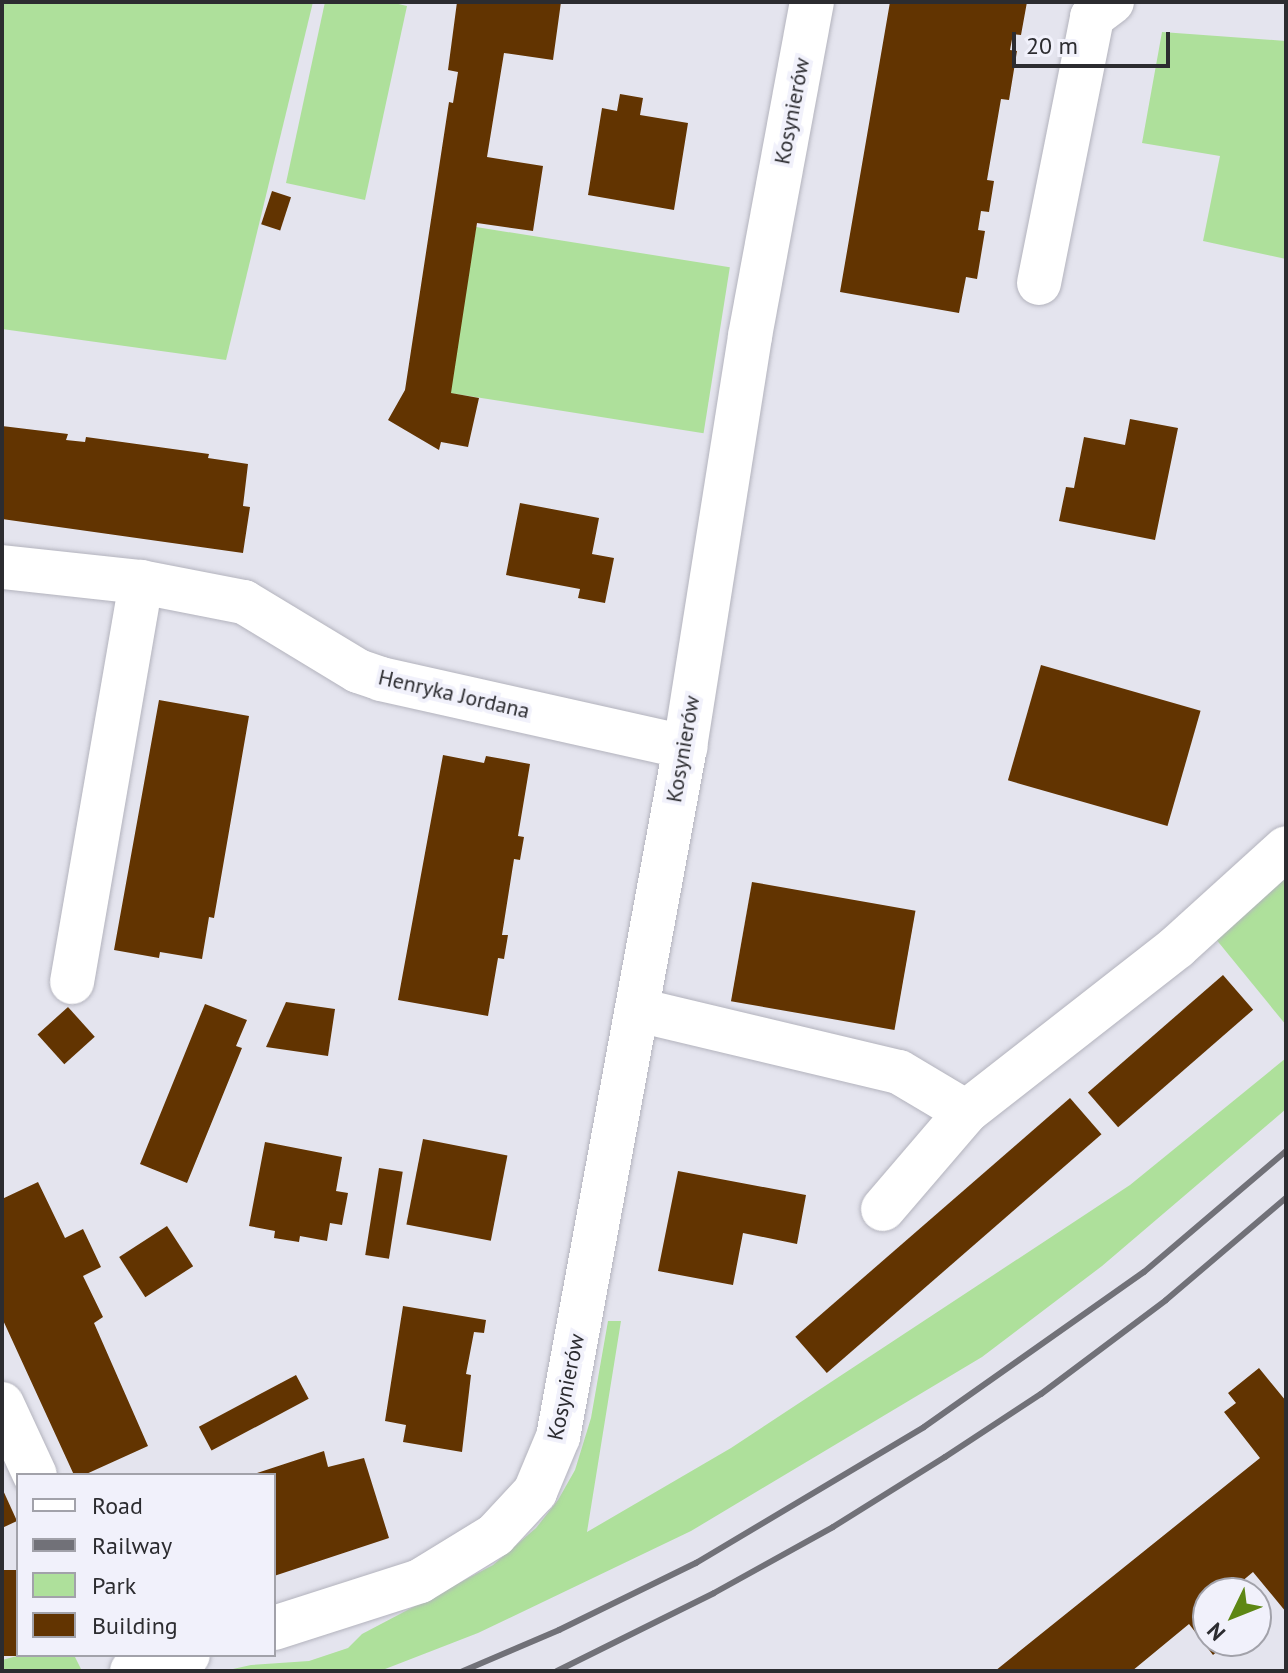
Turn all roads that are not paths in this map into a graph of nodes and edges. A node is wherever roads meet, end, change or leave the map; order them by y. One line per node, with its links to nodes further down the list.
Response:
1 (812, 2): 6 (street, Kosynierów)
2 (1112, 2): 3 (street)
3 (1039, 283)
4 (2, 567): 5 (street, Henryka Jordana)
5 (141, 582): 6 (street, Henryka Jordana); 8 (street)
6 (685, 747): 9 (street, Kosynierów)
7 (1286, 848): 10 (street)
8 (72, 982)
9 (638, 1010): 10 (street); 14 (street, Kosynierów)
10 (966, 1112): 11 (street)
11 (883, 1209)
12 (2, 1404): 13 (street)
13 (34, 1473)
14 (276, 1627)
15 (181, 1657): 16 (street)
16 (129, 1671)

